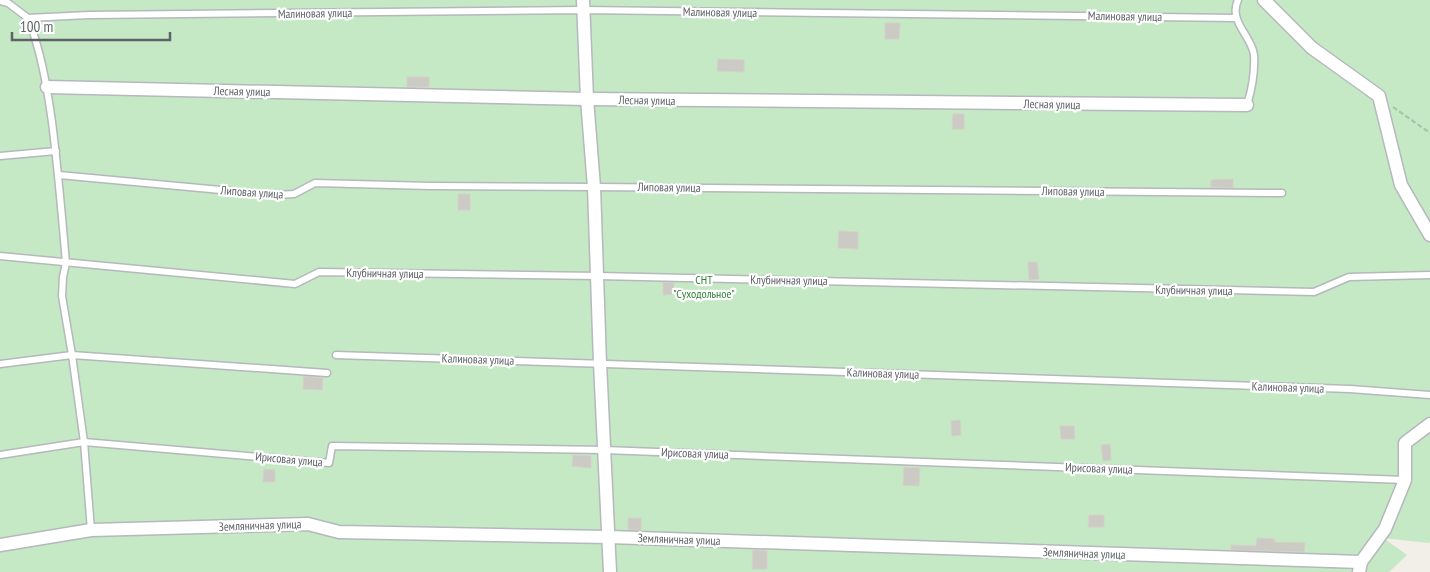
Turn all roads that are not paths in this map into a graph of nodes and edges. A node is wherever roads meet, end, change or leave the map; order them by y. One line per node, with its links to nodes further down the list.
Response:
1 (1238, 0): 6 (lane)
2 (1264, 0): 15 (street)
3 (0, 1): 5 (lane)
4 (583, 5): 5 (lane, Малиновая улица); 6 (lane, Малиновая улица); 8 (street)
5 (28, 18): 7 (lane)
6 (1236, 18): 9 (lane)
7 (47, 87): 8 (street, Лесная улица); 10 (lane)
8 (587, 99): 9 (street, Лесная улица); 13 (street)
9 (1247, 105)
10 (56, 151): 11 (lane); 12 (lane)
11 (0, 156)
12 (58, 175): 13 (lane, Липовая улица); 17 (lane)
13 (594, 186): 14 (lane, Липовая улица); 19 (street)
14 (1282, 193)
15 (1430, 235)
16 (0, 256): 17 (lane, Клубничная улица)
17 (66, 263): 19 (lane, Клубничная улица); 20 (lane)
18 (1430, 275): 19 (lane, Клубничная улица)
19 (598, 276): 22 (street)
20 (72, 355): 23 (lane); 24 (lane); 27 (lane)
21 (336, 355): 22 (lane, Калиновая улица)
22 (600, 363): 25 (lane, Калиновая улица); 28 (street)
23 (0, 364)
24 (327, 373)
25 (1430, 395)
26 (1430, 424): 30 (street)
27 (84, 442): 28 (lane, Ирисовая улица); 29 (lane, Ирисовая улица); 31 (lane)
28 (604, 450): 30 (lane, Ирисовая улица); 32 (street)
29 (0, 455)
30 (1405, 480): 34 (street)
31 (91, 530): 32 (street, Земляничная улица); 33 (street, Земляничная улица)
32 (609, 537): 34 (street, Земляничная улица); 35 (street)
33 (0, 545)
34 (1360, 567)
35 (610, 572)

